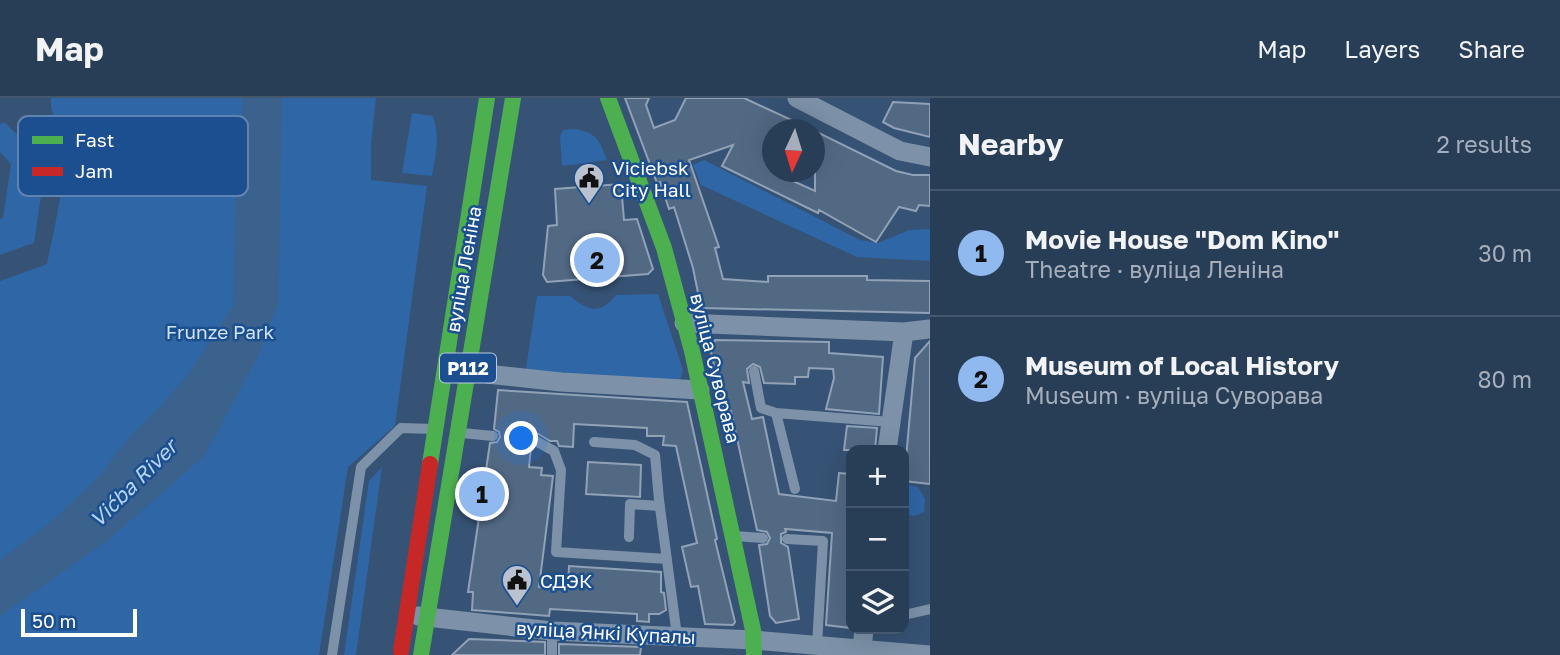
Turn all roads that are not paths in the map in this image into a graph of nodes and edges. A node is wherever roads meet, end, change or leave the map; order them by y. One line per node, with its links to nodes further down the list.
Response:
1 (486, 98): 6 (main road, вуліца Леніна / Р112)
2 (513, 98): 7 (main road, вуліца Леніна / Р112)
3 (608, 98): 8 (main road, вуліца Суворава)
4 (797, 98): 5 (street)
5 (930, 158)
6 (457, 282): 7 (street); 16 (main road, вуліца Леніна / Р112)
7 (482, 286): 17 (main road, вуліца Леніна / Р112)
8 (684, 323): 10 (street); 13 (main road, вуліца Суворава)
9 (930, 329): 10 (street)
10 (904, 332): 15 (street)
11 (754, 371): 14 (lane)
12 (487, 374): 13 (street)
13 (700, 390): 24 (main road, вуліца Суворава)
14 (776, 413): 15 (lane); 22 (lane)
15 (891, 422): 21 (street)
16 (436, 429): 31 (main road, вуліца Леніна / Р112); 39 (lane)
17 (458, 432): 18 (lane); 32 (main road, вуліца Леніна / Р112)
18 (493, 436)
19 (532, 439): 28 (lane)
20 (594, 442): 23 (lane)
21 (888, 445)
22 (795, 489)
23 (660, 506): 25 (lane); 28 (lane)
24 (734, 536): 26 (lane); 37 (main road, вуліца Суворава)
25 (629, 537)
26 (763, 538)
27 (787, 539): 36 (lane)
28 (667, 559): 35 (lane)
29 (930, 609): 30 (lane)
30 (909, 614)
31 (407, 615): 32 (street, вуліца Янкі Купалы); 40 (main road, вуліца Леніна / Р112)
32 (428, 618): 33 (street, вуліца Янкі Купалы); 41 (main road, вуліца Леніна / Р112)
33 (552, 631): 35 (street, вуліца Янкі Купалы); 42 (lane)
34 (864, 634): 38 (street)
35 (677, 636): 37 (street, вуліца Янкі Купалы)
36 (817, 645): 37 (street, вуліца Янкі Купалы); 38 (street, вуліца Янкі Купалы)
37 (754, 647)
38 (862, 649): 43 (street, вуліца Янкі Купалы)
39 (332, 655)
40 (401, 655)
41 (421, 655)
42 (551, 655)
43 (930, 655)

